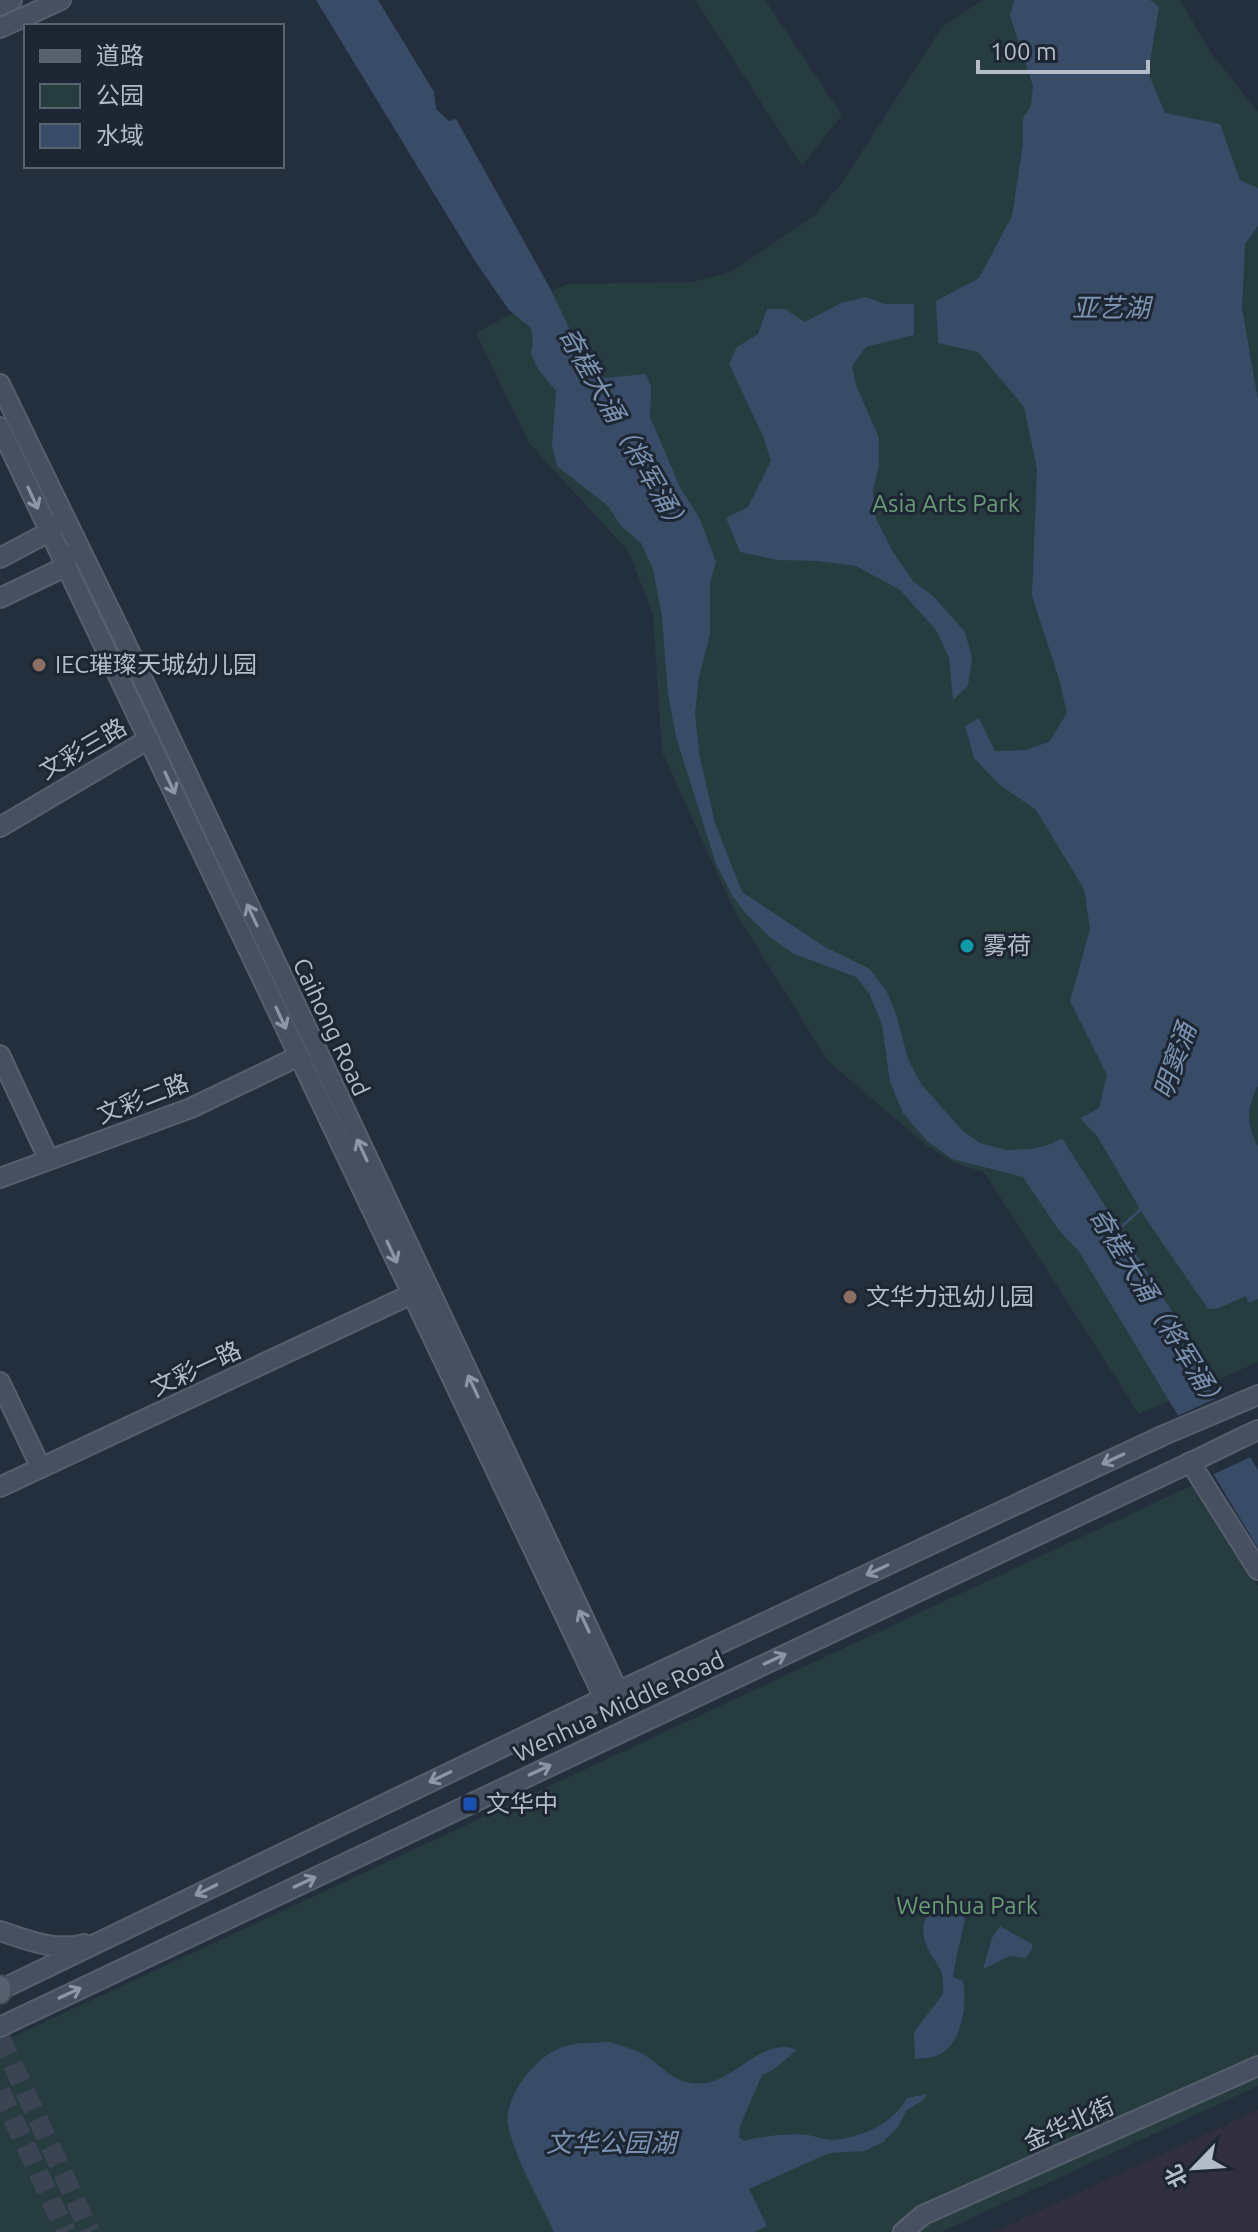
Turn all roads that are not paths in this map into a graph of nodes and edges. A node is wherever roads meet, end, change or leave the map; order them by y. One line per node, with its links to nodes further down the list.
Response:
1 (12, 0): 3 (street)
2 (61, 0): 4 (street)
3 (0, 6)
4 (0, 28)
5 (0, 384): 7 (street, Caihong Road)
6 (0, 427): 8 (street, Caihong Road, one-way to 8)
7 (66, 523): 8 (street); 10 (street); 26 (street, Caihong Road, one-way to 7)
8 (49, 532): 9 (street); 10 (street, Caihong Road)
9 (0, 558)
10 (67, 566): 11 (street); 12 (street, Caihong Road)
11 (0, 598)
12 (149, 739): 13 (street, 文彩三路); 15 (street, Caihong Road, one-way to 15)
13 (0, 827)
14 (0, 1055): 16 (street)
15 (299, 1056): 16 (street, 文彩二路); 18 (street, Caihong Road, one-way to 18)
16 (48, 1158): 17 (street, 文彩二路)
17 (0, 1178)
18 (412, 1294): 23 (street, 文彩一路); 26 (street, Caihong Road)
19 (0, 1382): 23 (street)
20 (1258, 1395): 26 (street, Wenhua Middle Road, one-way to 26)
21 (1249, 1434): 22 (street, Wenhua Middle Road, bridge)
22 (1196, 1459): 25 (street); 30 (street, Wenhua Middle Road, one-way to 22)
23 (41, 1468): 24 (street, 文彩一路)
24 (0, 1487)
25 (1258, 1570)
26 (611, 1694): 28 (street, Wenhua Middle Road, one-way to 28)
27 (0, 1931): 28 (street)
28 (110, 1936): 29 (street, Wenhua Middle Road)
29 (0, 1990)
30 (0, 2027)
31 (1258, 2066): 32 (street, 金华北街)
32 (903, 2232)

